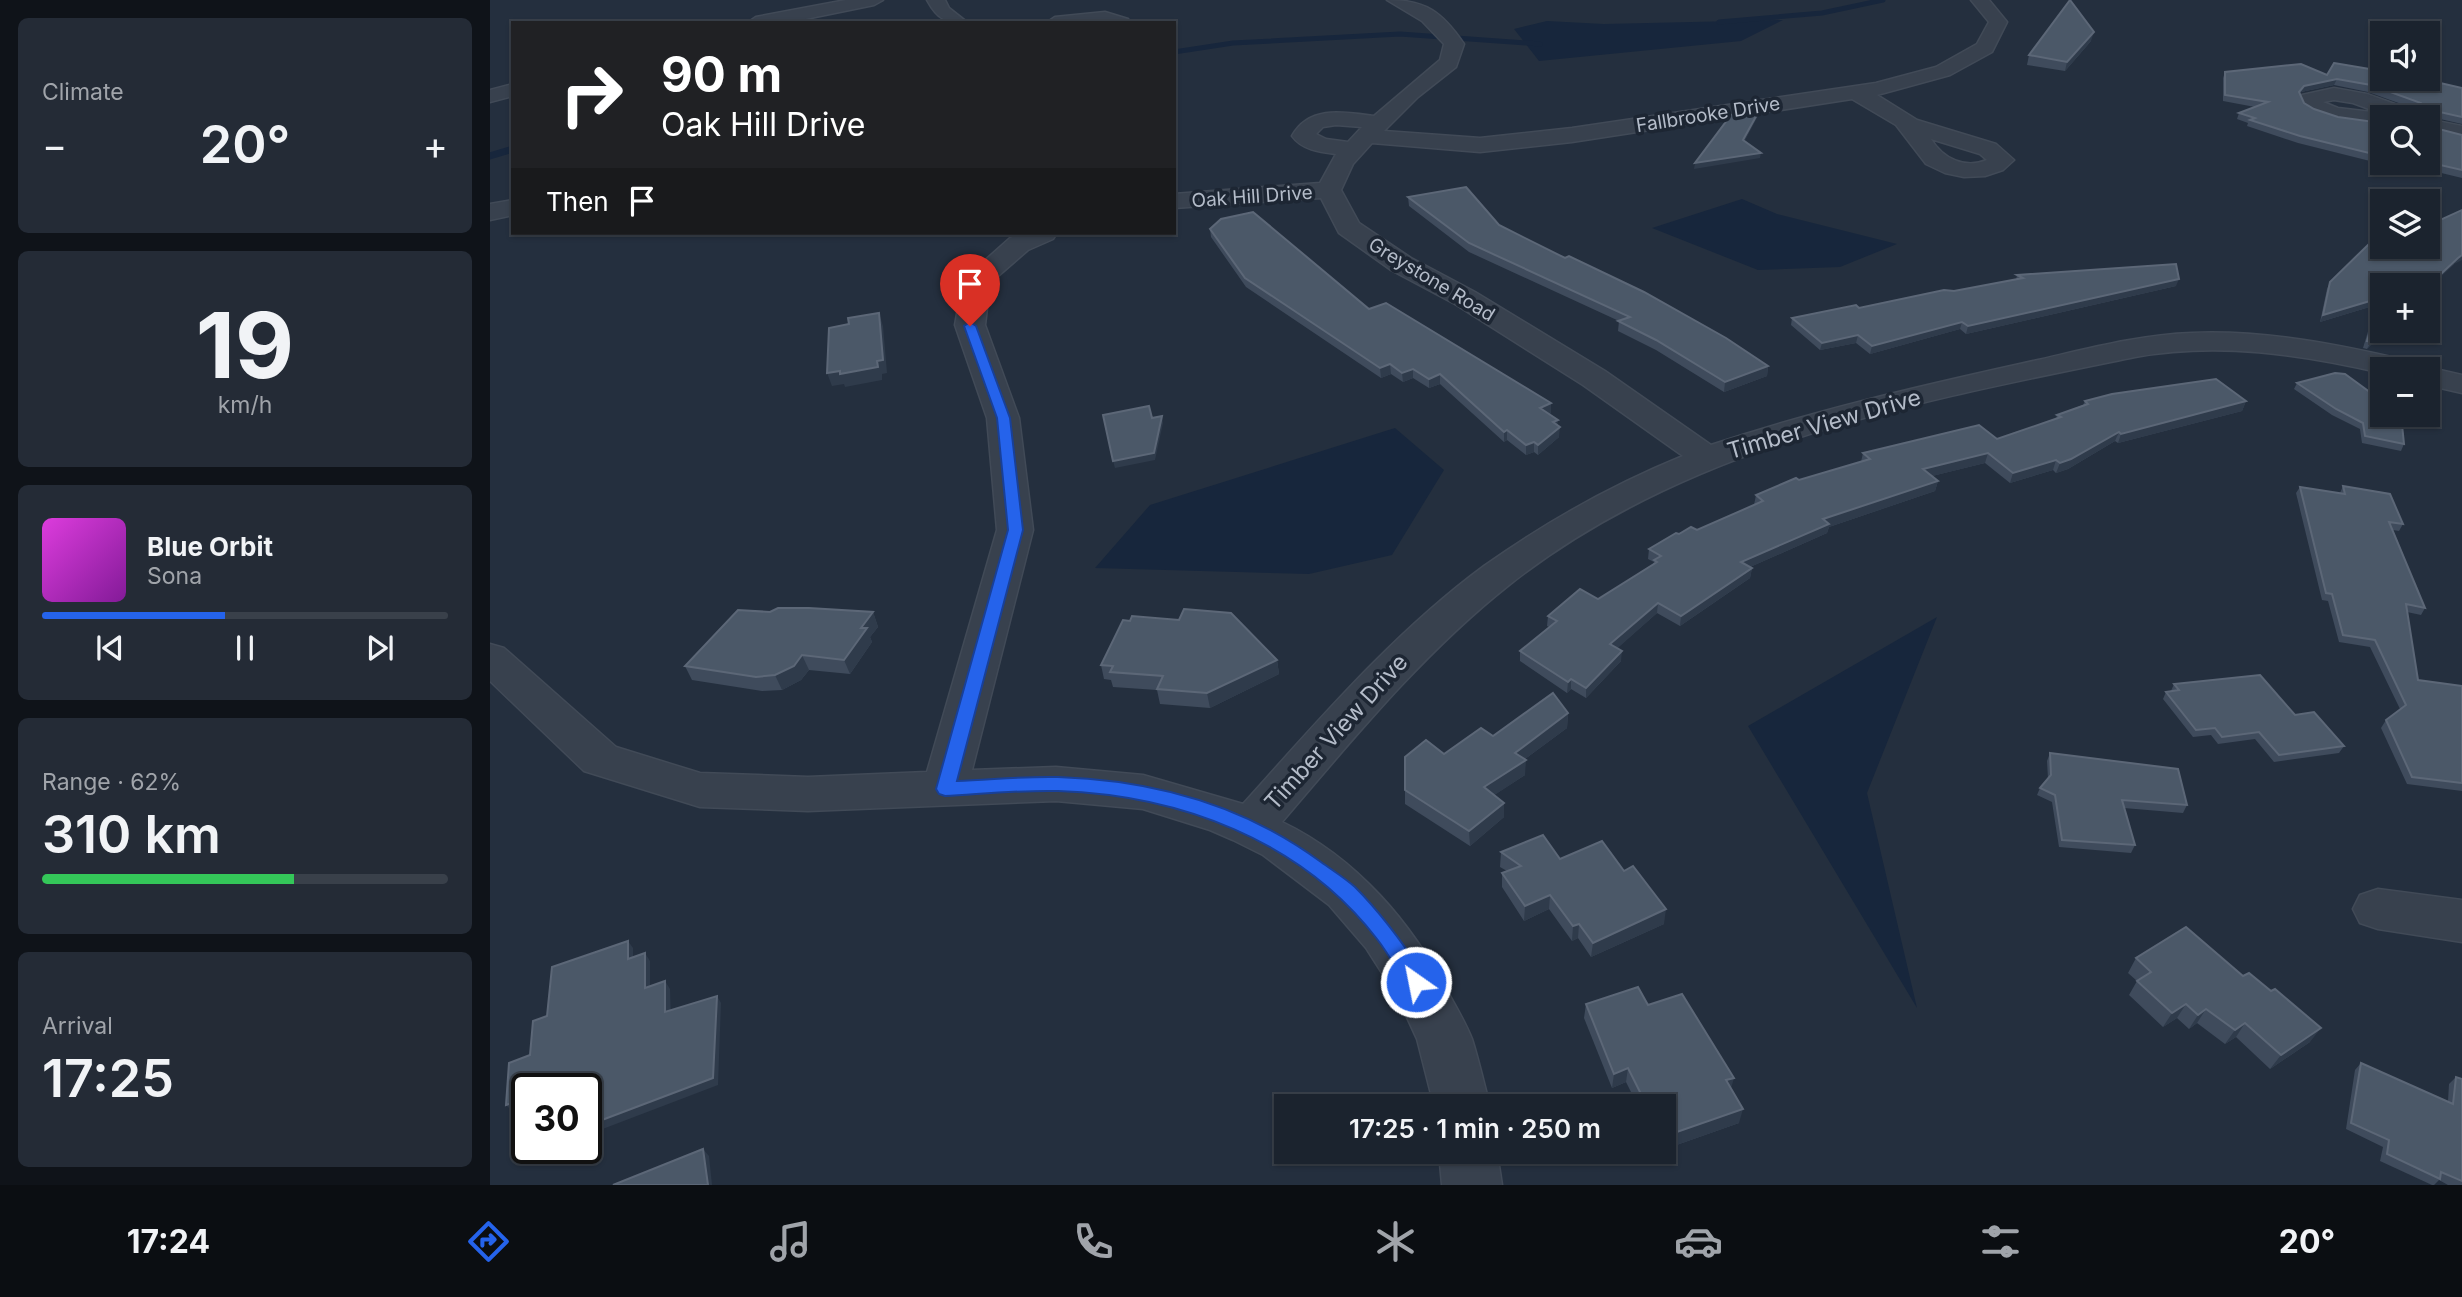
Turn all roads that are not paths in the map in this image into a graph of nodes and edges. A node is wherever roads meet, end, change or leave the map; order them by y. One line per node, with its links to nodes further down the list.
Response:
1 (874, 0): 5 (street)
2 (936, 0): 6 (street)
3 (1396, 0): 17 (street)
4 (1980, 0): 10 (street, Fallbrooke Drive)
5 (766, 21)
6 (956, 21)
7 (1075, 21): 8 (street)
8 (1115, 21)
9 (511, 91): 11 (street)
10 (1854, 92): 14 (street); 17 (street, Fallbrooke Drive)
11 (490, 96)
12 (2372, 105): 13 (street)
13 (2370, 118)
14 (1911, 125)
15 (2440, 128): 16 (street)
16 (2462, 133)
17 (1366, 136): 18 (street)
18 (1329, 190): 19 (street, Oak Hill Drive); 26 (street, Greystone Road)
19 (1176, 201)
20 (511, 207): 21 (street)
21 (490, 212)
22 (1039, 235): 28 (street)
23 (2370, 361): 26 (street, Timber View Drive)
24 (2440, 379): 25 (street)
25 (2462, 384)
26 (1706, 457): 29 (street, Timber View Drive)
27 (490, 658): 28 (street)
28 (945, 789): 29 (street)
29 (1250, 827): 32 (street)
30 (2378, 909): 31 (street)
31 (2462, 921)
32 (1459, 1094)
33 (1469, 1164): 34 (street)
34 (1472, 1185)

